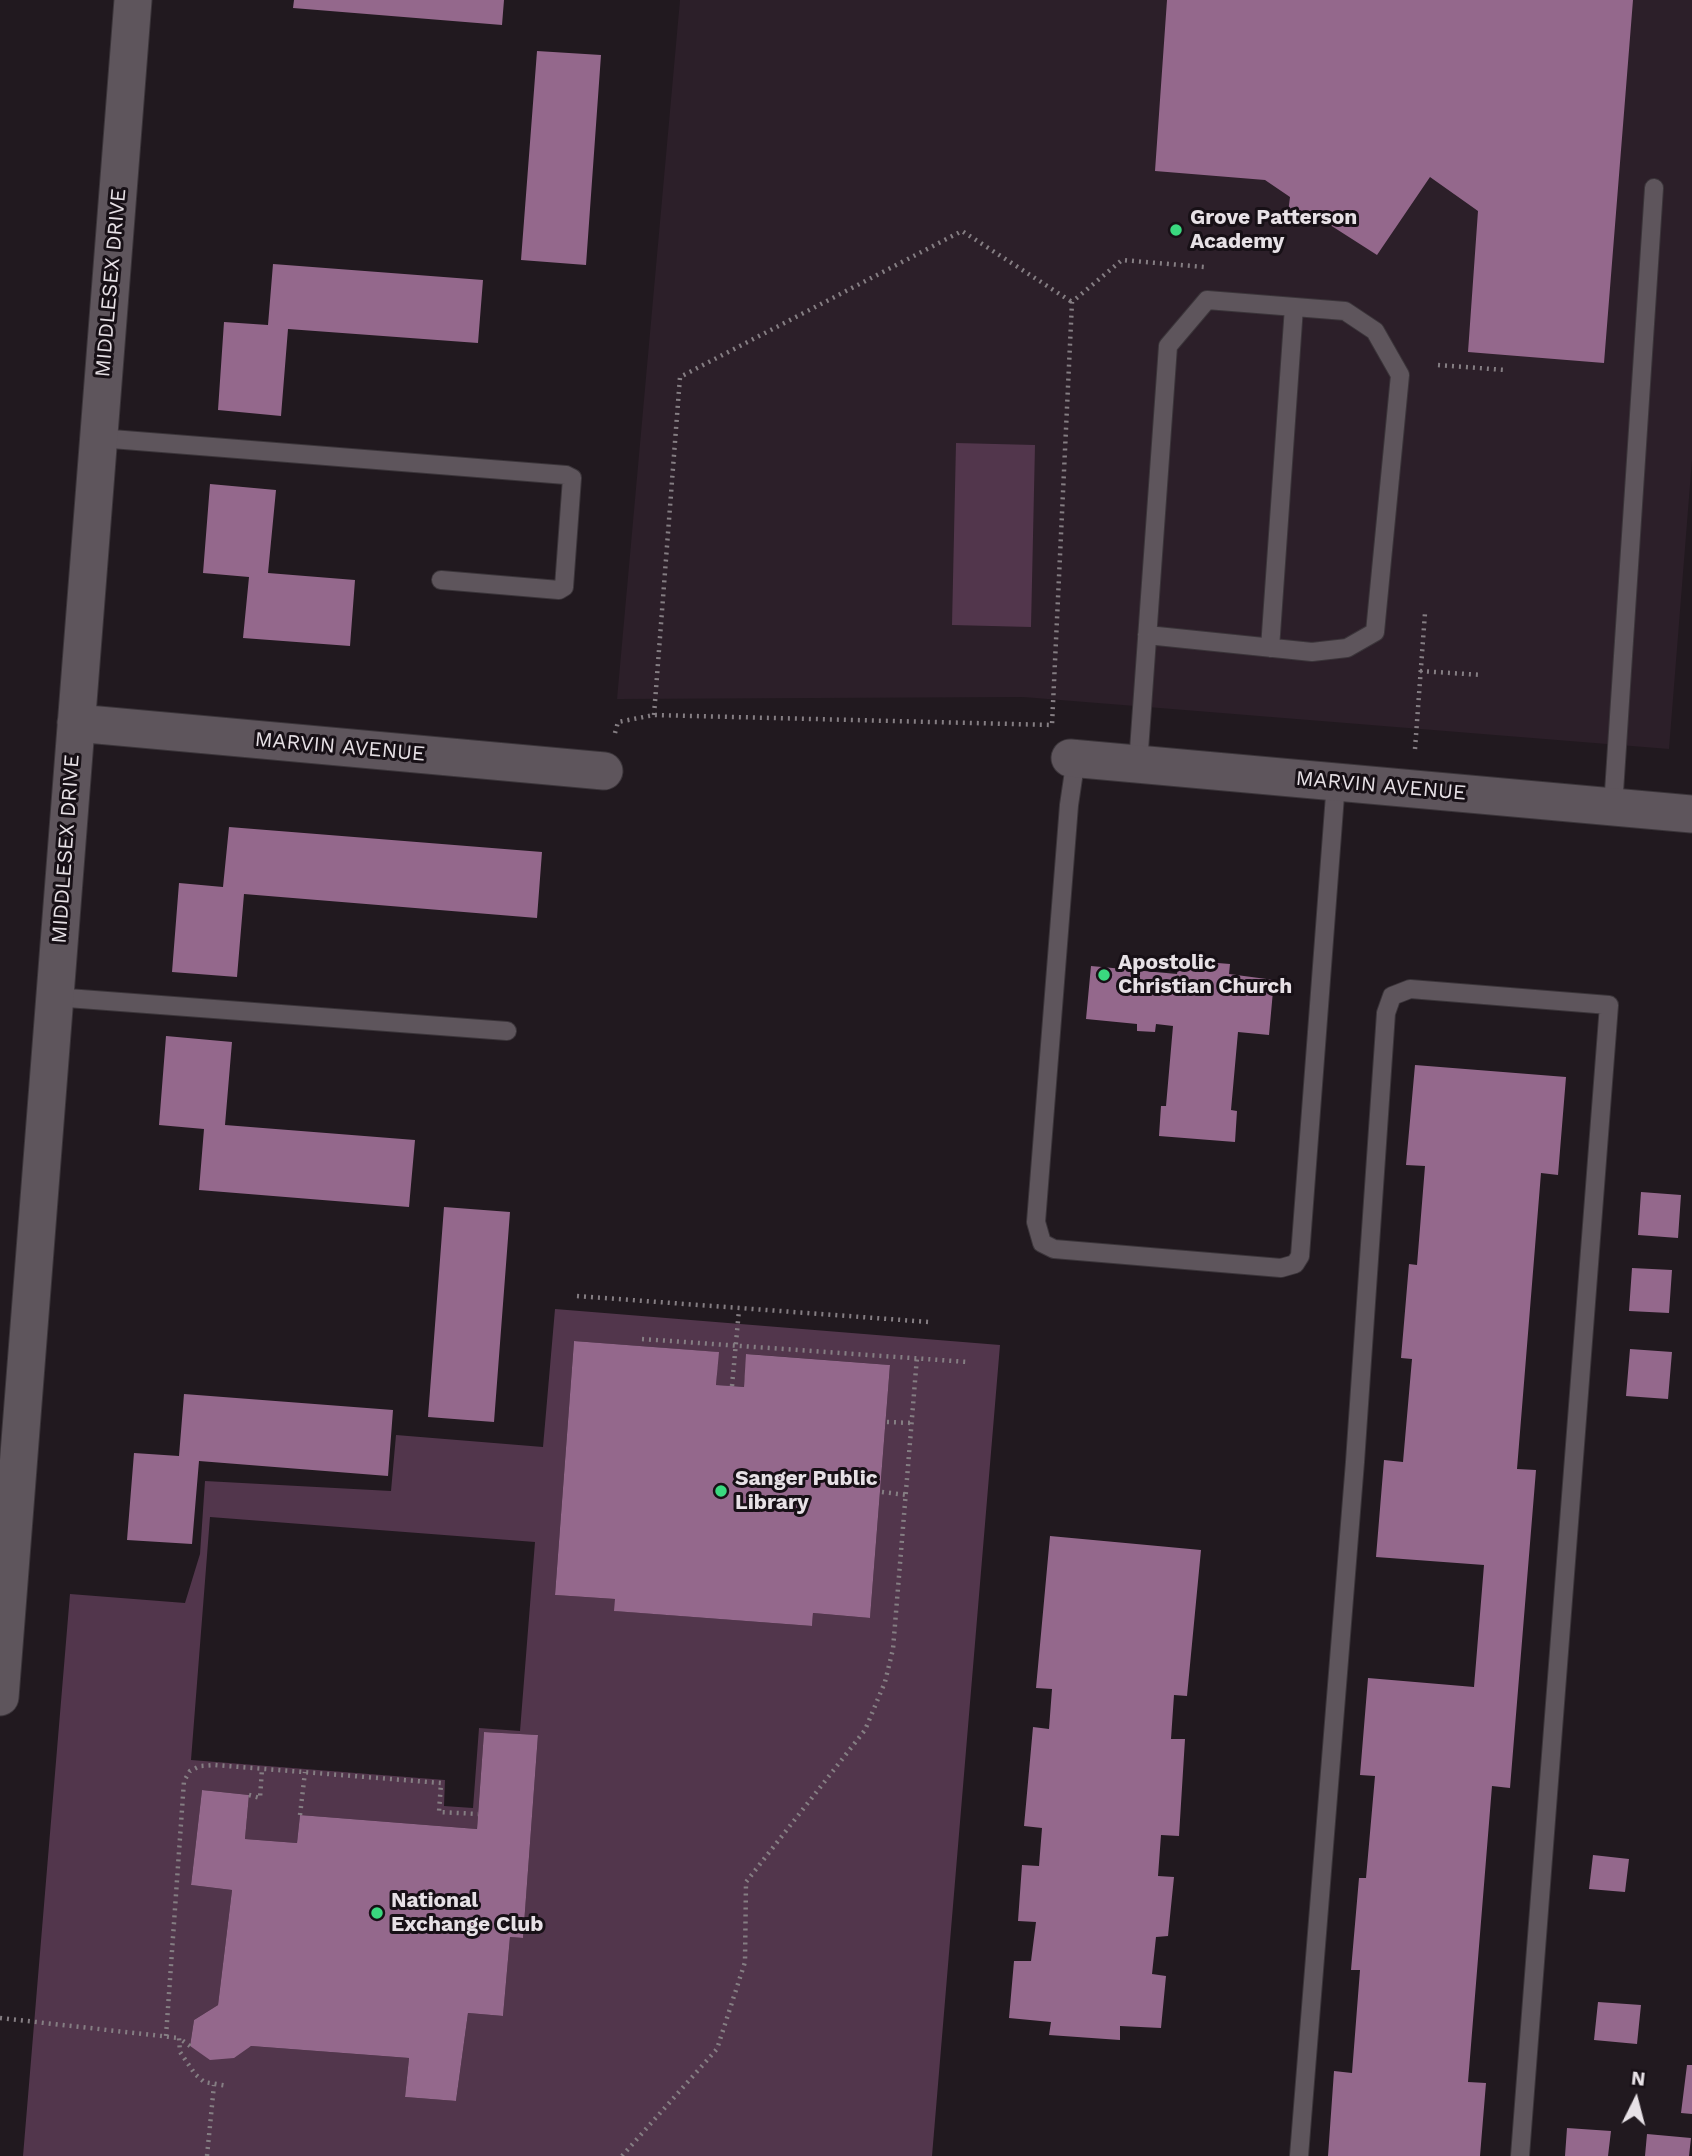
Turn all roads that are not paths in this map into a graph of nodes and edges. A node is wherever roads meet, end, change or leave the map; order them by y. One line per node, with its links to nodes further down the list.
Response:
1 (133, 0): 4 (street, MIDDLESEX DRIVE)
2 (1654, 188): 13 (lane)
3 (1294, 307): 6 (lane); 7 (lane); 7 (lane)
4 (99, 438): 5 (lane); 8 (street, MIDDLESEX DRIVE)
5 (441, 580)
6 (1147, 635): 7 (lane); 10 (lane)
7 (1270, 648)
8 (76, 723): 11 (street, MARVIN AVENUE); 15 (street, MIDDLESEX DRIVE)
9 (1073, 758): 10 (street, MARVIN AVENUE); 12 (lane)
10 (1138, 764): 12 (street, MARVIN AVENUE)
11 (604, 771)
12 (1336, 782): 13 (street, MARVIN AVENUE)
13 (1613, 807): 14 (street, MARVIN AVENUE)
14 (1692, 814)
15 (54, 997): 16 (lane); 17 (street, MIDDLESEX DRIVE)
16 (507, 1031)
17 (0, 1698)
18 (1299, 2156): 19 (lane)
19 (1520, 2156)

